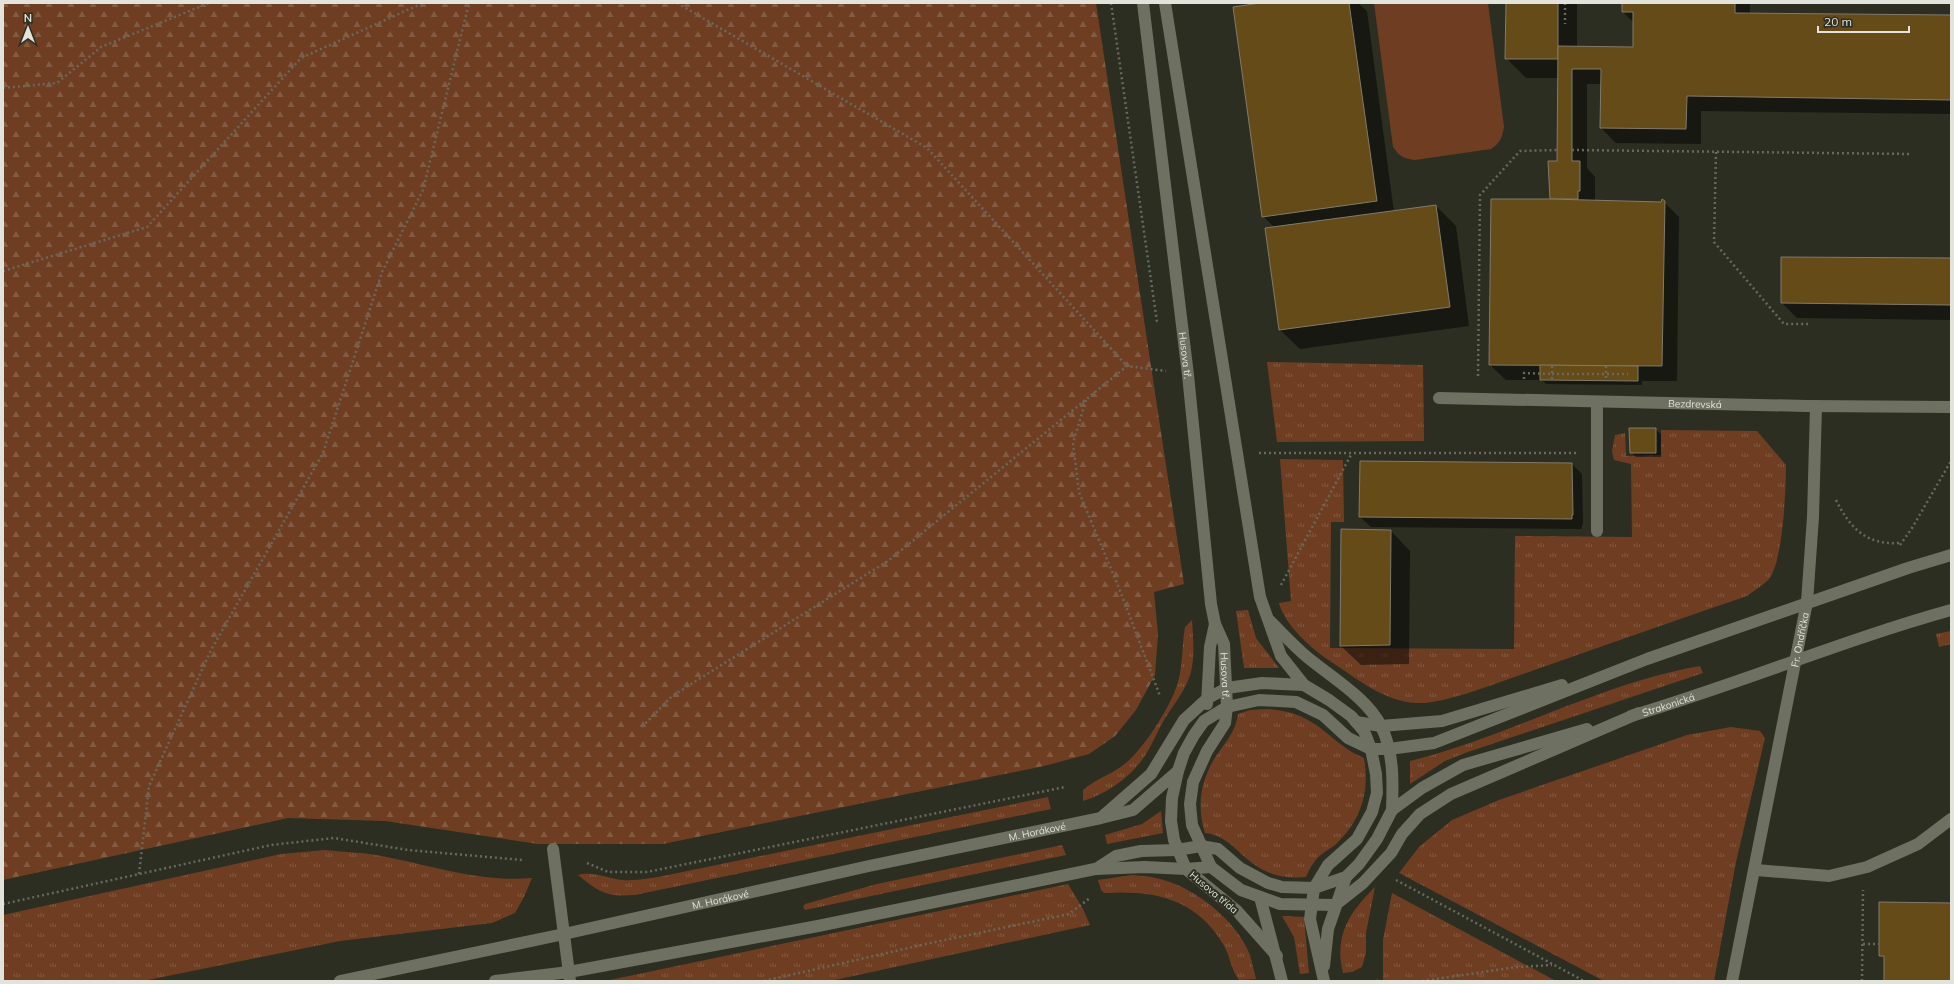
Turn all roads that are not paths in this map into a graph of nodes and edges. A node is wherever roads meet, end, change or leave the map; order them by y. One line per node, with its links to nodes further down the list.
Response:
1 (1143, 3): 12 (street, Husova tř.)
2 (1165, 3): 11 (street)
3 (1439, 398): 4 (street, Bezdrevská)
4 (1597, 402): 5 (street, Bezdrevská); 7 (street)
5 (1816, 406): 6 (street, Bezdrevská); 9 (street, Fr. Ondříčka)
6 (1951, 407)
7 (1597, 531)
8 (1951, 555): 9 (street)
9 (1807, 602): 13 (street); 14 (street, Fr. Ondříčka)
10 (1951, 610): 14 (street, Strakonická)
11 (1269, 620): 15 (street); 22 (street)
12 (1215, 624): 16 (street, Husova tř.); 17 (street)
13 (1647, 660): 22 (street); 24 (street)
14 (1795, 662): 19 (street, Strakonická); 35 (street, Fr. Ondříčka)
15 (1304, 685): 16 (street); 21 (street)
16 (1227, 688): 17 (street); 18 (street, Husova tř.)
17 (1208, 698): 20 (street); 27 (street)
18 (1227, 707): 20 (street); 23 (street); 29 (street, Husova třída)
19 (1639, 713): 26 (street, Strakonická); 40 (street)
20 (1204, 721): 25 (street, Husova třída)
21 (1356, 722): 22 (street); 23 (street)
22 (1381, 726): 24 (street)
23 (1371, 749): 24 (street); 37 (street)
24 (1389, 749): 26 (street)
25 (1178, 771): 27 (street, M. Horákové); 31 (street, Husova třída)
26 (1392, 810): 36 (street)
27 (1100, 818): 41 (street, M. Horákové)
28 (1951, 819): 35 (street)
29 (1201, 846): 31 (street); 32 (street, Husova třída); 37 (street)
30 (553, 849): 41 (street)
31 (1178, 850): 33 (street); 34 (street, Husova třída)
32 (1211, 867): 34 (street); 38 (street)
33 (1095, 869): 34 (street); 43 (street)
34 (1186, 869): 42 (street, Husova třída)
35 (1756, 870): 48 (street, Fr. Ondříčka)
36 (1346, 877): 37 (street); 40 (street)
37 (1314, 888): 39 (street)
38 (1260, 897): 39 (street); 42 (street)
39 (1311, 904): 40 (street); 44 (street)
40 (1336, 904): 44 (street)
41 (564, 934): 43 (street); 45 (street, M. Horákové)
42 (1277, 956): 47 (street)
43 (569, 976): 46 (street)
44 (1323, 978)
45 (340, 981)
46 (495, 981)
47 (1282, 981)
48 (1732, 981)

